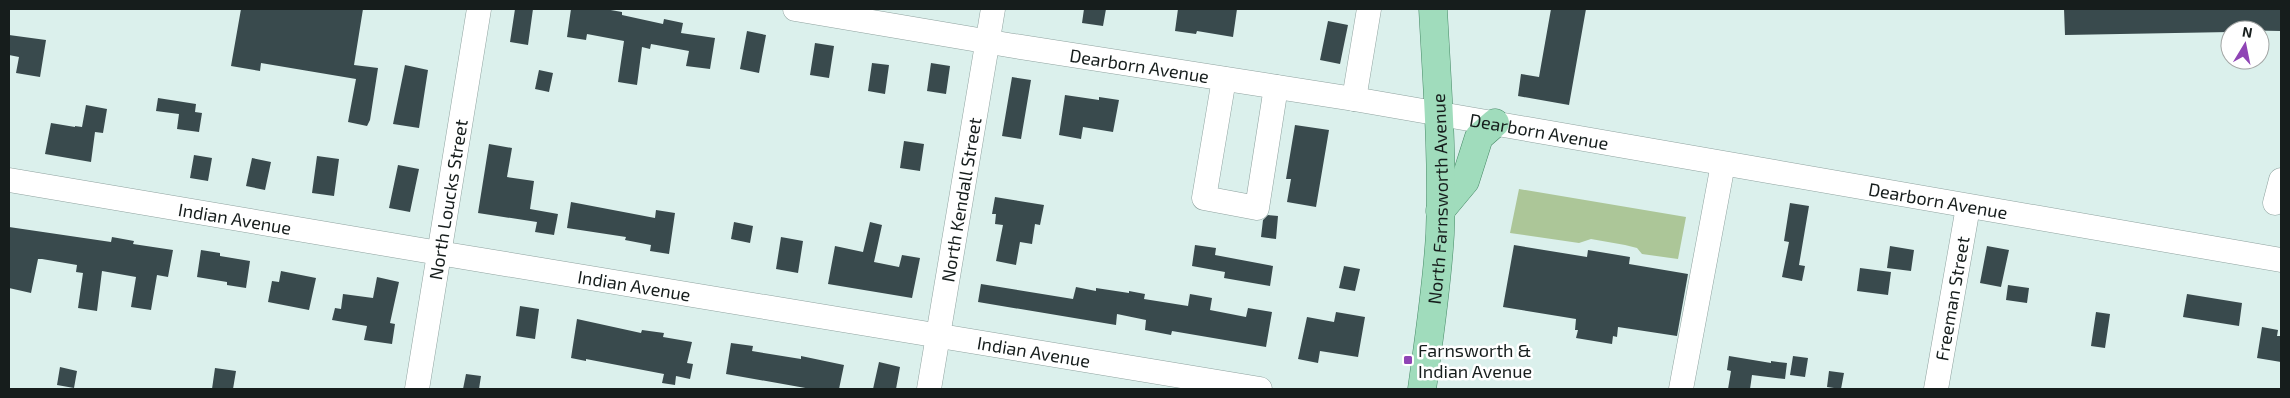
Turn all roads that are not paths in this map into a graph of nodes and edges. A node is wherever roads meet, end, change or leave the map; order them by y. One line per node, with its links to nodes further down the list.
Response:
1 (479, 9): 16 (street, North Loucks Street)
2 (795, 9): 6 (street, Dearborn Avenue)
3 (993, 9): 6 (street, North Kendall Street)
4 (1369, 9): 9 (street)
5 (1433, 9): 10 (main road, North Farnsworth Avenue)
6 (987, 42): 7 (street, Dearborn Avenue); 18 (street, North Kendall Street)
7 (1224, 78): 8 (street, Dearborn Avenue); 8 (street)
8 (1276, 87): 9 (street, Dearborn Avenue)
9 (1354, 99): 10 (street, Dearborn Avenue)
10 (1439, 113): 11 (street, Dearborn Avenue); 15 (main road, North Farnsworth Avenue)
11 (1495, 123): 12 (street, Dearborn Avenue); 15 (main road)
12 (1722, 164): 14 (street, Dearborn Avenue); 23 (street)
13 (9, 180): 16 (street, Indian Avenue)
14 (1968, 207): 17 (street, Dearborn Avenue); 24 (street, Freeman Street)
15 (1440, 211): 22 (main road, North Farnsworth Avenue)
16 (439, 253): 18 (street, Indian Avenue); 19 (street, North Loucks Street)
17 (2281, 260)
18 (938, 336): 20 (street, North Kendall Street); 21 (street, Indian Avenue)
19 (417, 389)
20 (929, 389)
21 (1260, 389)
22 (1422, 389)
23 (1681, 389)
24 (1936, 389)

